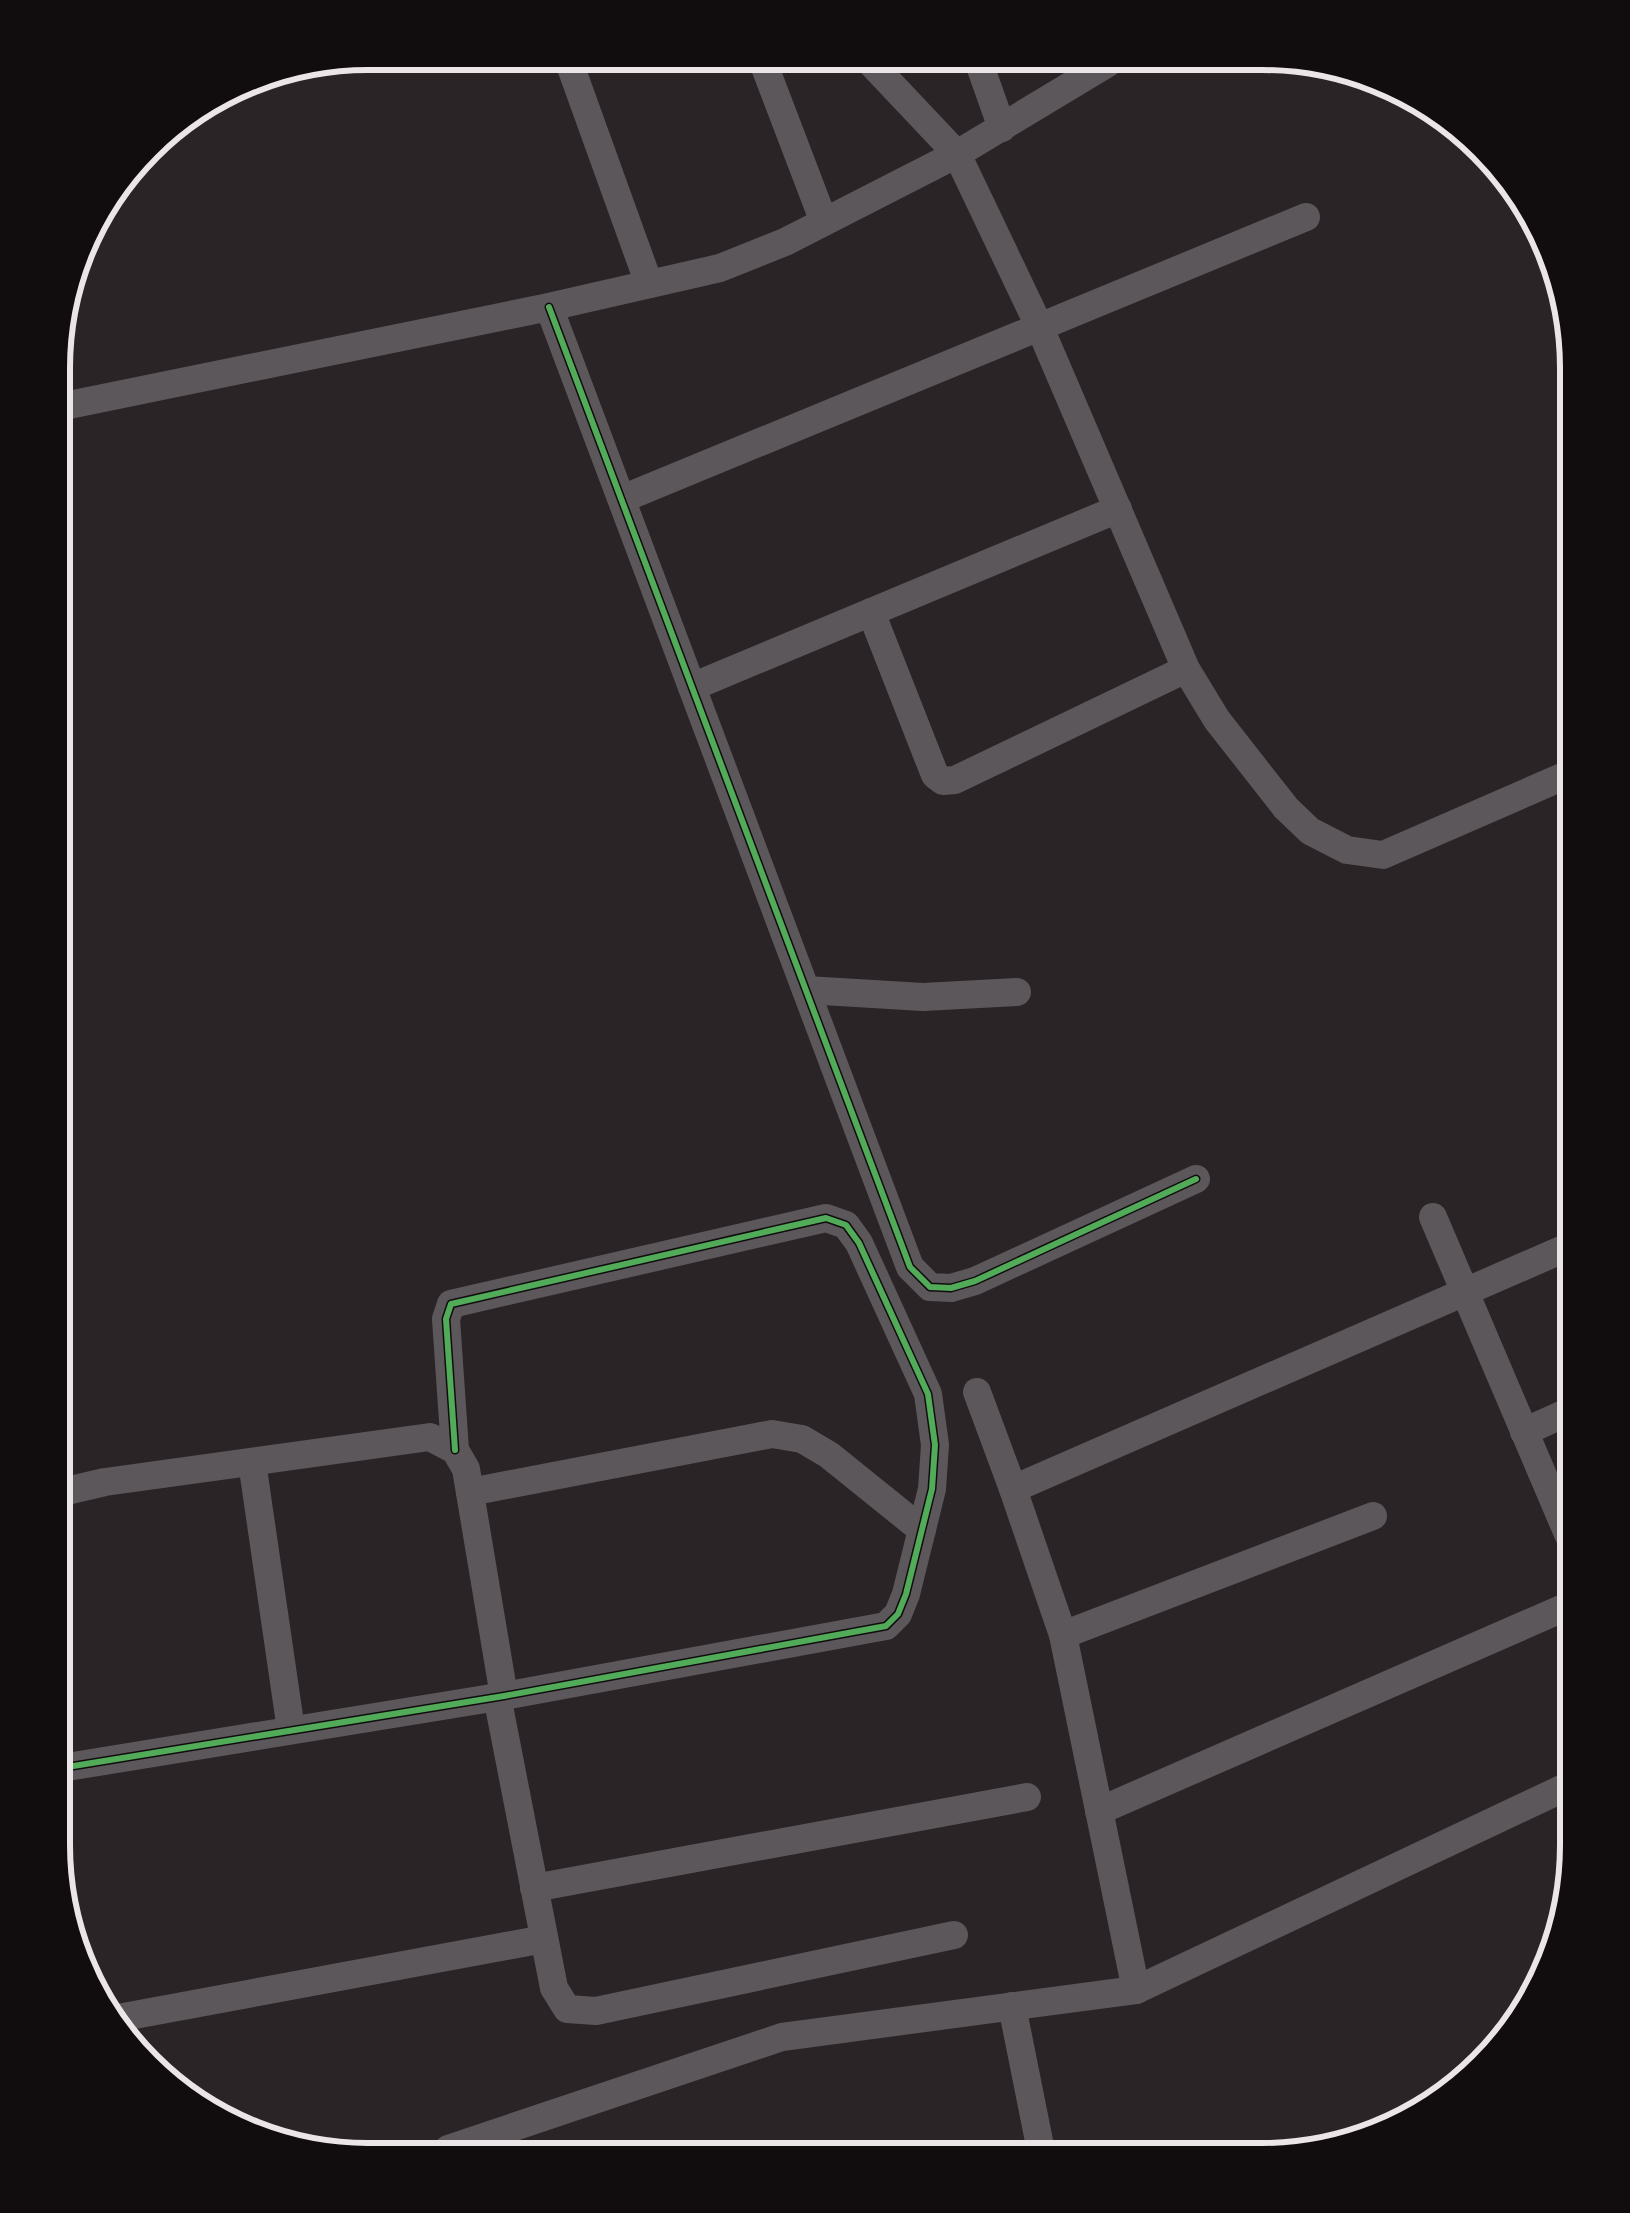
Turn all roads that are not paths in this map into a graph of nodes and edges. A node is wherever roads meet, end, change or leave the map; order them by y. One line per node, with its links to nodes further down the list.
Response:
1 (572, 70): 10 (street)
2 (766, 70): 9 (street)
3 (878, 70): 7 (street)
4 (981, 70): 6 (street)
5 (1097, 70): 6 (street)
6 (1002, 128): 7 (street)
7 (957, 154): 9 (street); 12 (street)
8 (1306, 217): 12 (street)
9 (824, 222): 10 (street)
10 (649, 284): 11 (street)
11 (550, 307): 13 (street); 14 (street)
12 (1040, 328): 14 (street); 15 (street)
13 (70, 405)
14 (622, 500): 18 (street)
15 (1118, 509): 16 (street); 17 (street)
16 (870, 612): 17 (street); 18 (street)
17 (1186, 669): 19 (street)
18 (692, 687): 20 (street)
19 (1560, 778)
20 (806, 990): 21 (street); 22 (street)
21 (1018, 992)
22 (1196, 1179)
23 (1433, 1217): 25 (street)
24 (1560, 1250): 25 (street)
25 (1464, 1291): 28 (street); 31 (street)
26 (976, 1392): 31 (street)
27 (1560, 1416): 28 (street)
28 (1524, 1432): 34 (street)
29 (455, 1450): 30 (street); 33 (street); 36 (street)
30 (252, 1462): 32 (street); 40 (street)
31 (1013, 1489): 38 (street)
32 (70, 1490)
33 (470, 1492): 36 (street); 39 (street)
34 (1560, 1515)
35 (1373, 1516): 38 (street)
36 (922, 1530): 39 (street)
37 (1560, 1609): 44 (street)
38 (1063, 1635): 44 (street)
39 (501, 1696): 40 (street); 45 (street)
40 (292, 1730): 41 (street)
41 (70, 1767)
42 (1560, 1790): 48 (street)
43 (1026, 1797): 45 (street)
44 (1099, 1811): 48 (street)
45 (534, 1888): 47 (street)
46 (954, 1935): 47 (street)
47 (544, 1939): 50 (street)
48 (1136, 1990): 49 (street)
49 (1012, 2006): 51 (street); 52 (street)
50 (125, 2017)
51 (469, 2143)
52 (1039, 2143)

